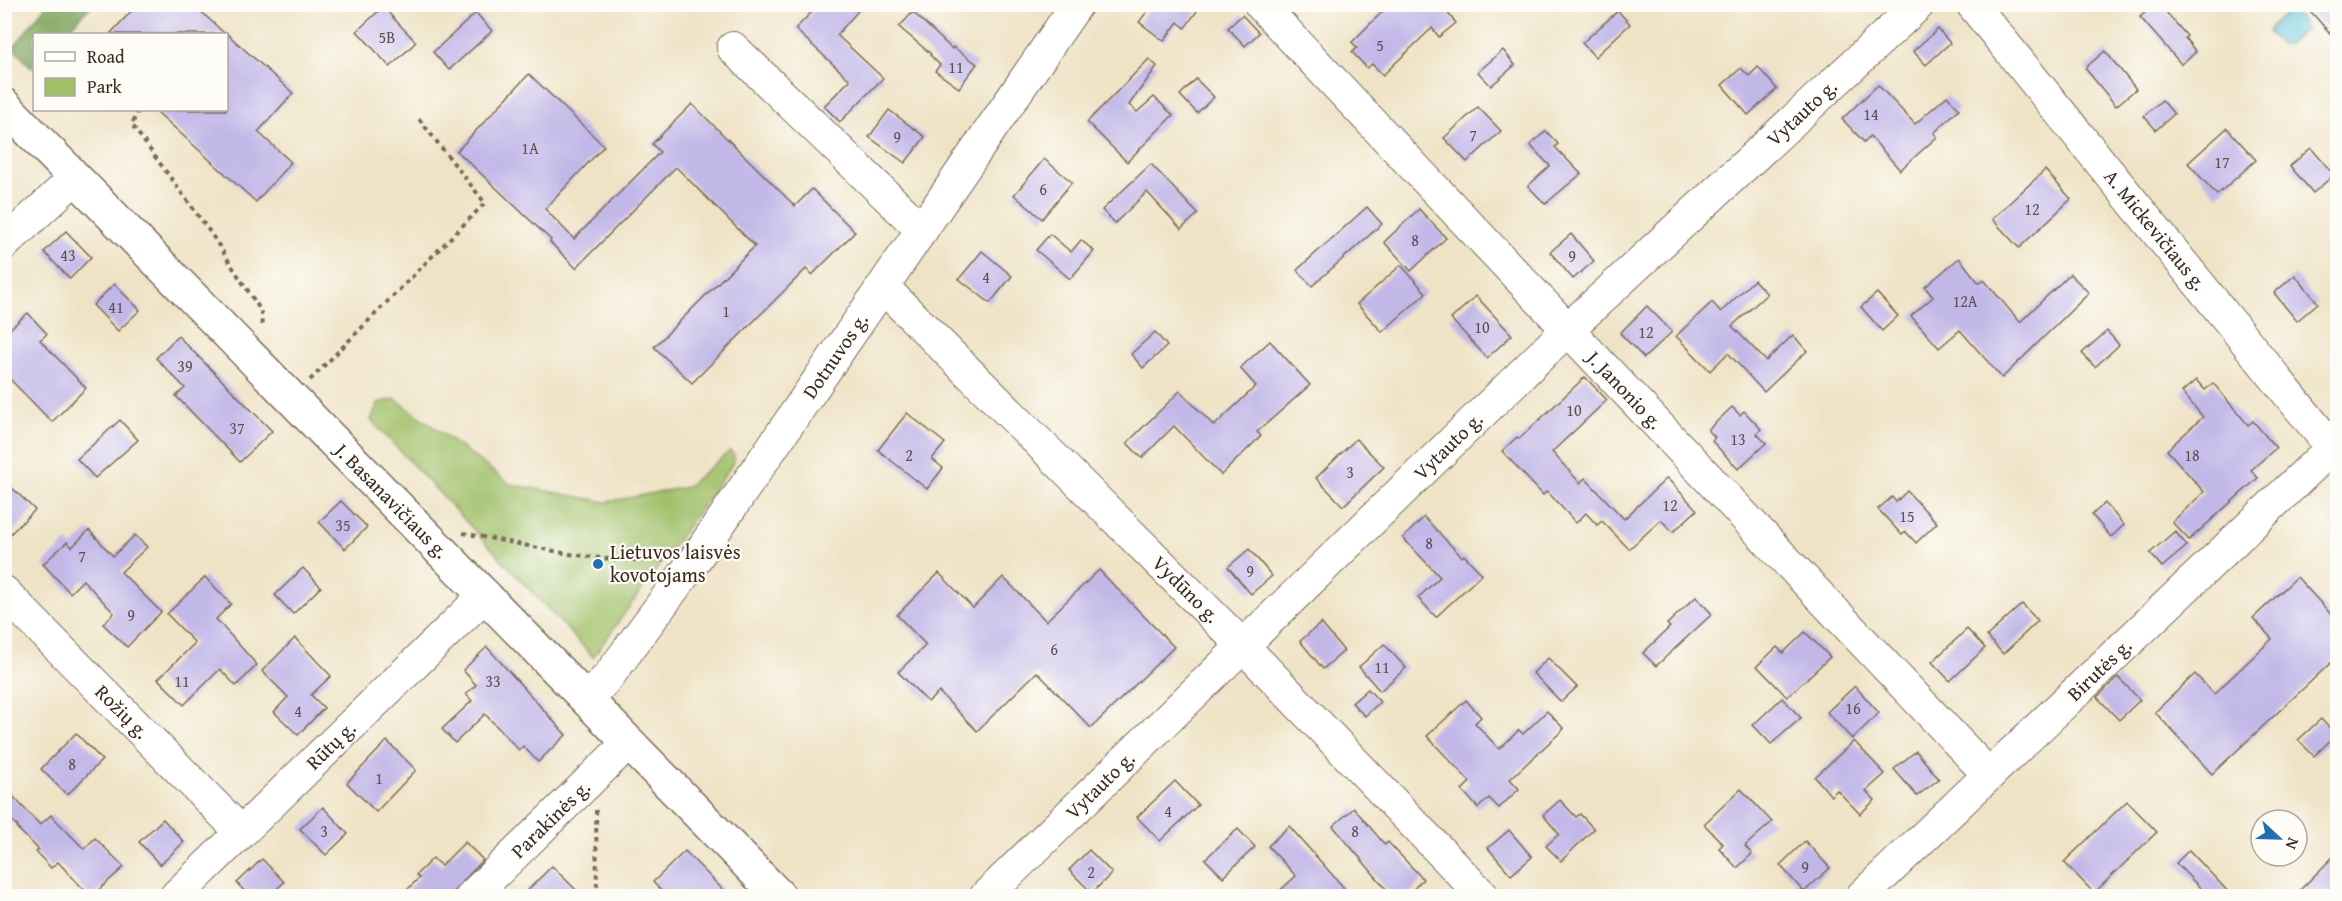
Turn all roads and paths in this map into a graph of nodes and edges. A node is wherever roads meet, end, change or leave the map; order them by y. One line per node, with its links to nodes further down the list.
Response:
1 (1077, 4): 10 (street, Dotnuvos g.)
2 (1260, 4): 13 (street, J. Janonio g.)
3 (1919, 4): 13 (street, Vytauto g.)
4 (1972, 4): 16 (street, A. Mickevičiaus g.)
5 (733, 48): 10 (street)
6 (4, 105): 9 (main road, J. Basanavičiaus g.)
7 (138, 111): 14 (path)
8 (419, 118): 15 (path)
9 (75, 178): 11 (street); 14 (main road, J. Basanavičiaus g.)
10 (922, 230): 12 (street, Dotnuvos g.)
11 (4, 244)
12 (882, 287): 18 (street, Dotnuvos g.); 21 (street, Vydūno g.)
13 (1567, 330): 21 (street, Vytauto g.); 25 (street, J. Janonio g.)
14 (244, 349): 15 (main road, J. Basanavičiaus g.)
15 (292, 398): 20 (main road, J. Basanavičiaus g.)
16 (2335, 448): 25 (street, Birutės g.)
17 (458, 532): 18 (path)
18 (694, 561): 22 (street, Dotnuvos g.)
19 (4, 592): 26 (street, Rožių g.)
20 (485, 595): 22 (main road, J. Basanavičiaus g.); 26 (street, Rūtų g.)
21 (1243, 646): 31 (street, Vytauto g.); 32 (street, Vydūno g.)
22 (587, 699): 23 (main road, J. Basanavičiaus g.)
23 (628, 743): 24 (street, Parakinės g.); 30 (main road, J. Basanavičiaus g.)
24 (596, 775): 28 (street, Parakinės g.); 29 (path)
25 (1989, 775): 33 (street, Birutės g.)
26 (241, 832): 27 (street, Rūtų g.)
27 (176, 897)
28 (472, 897)
29 (597, 897)
30 (779, 897)
31 (986, 897)
32 (1483, 897)
33 (1862, 897)

